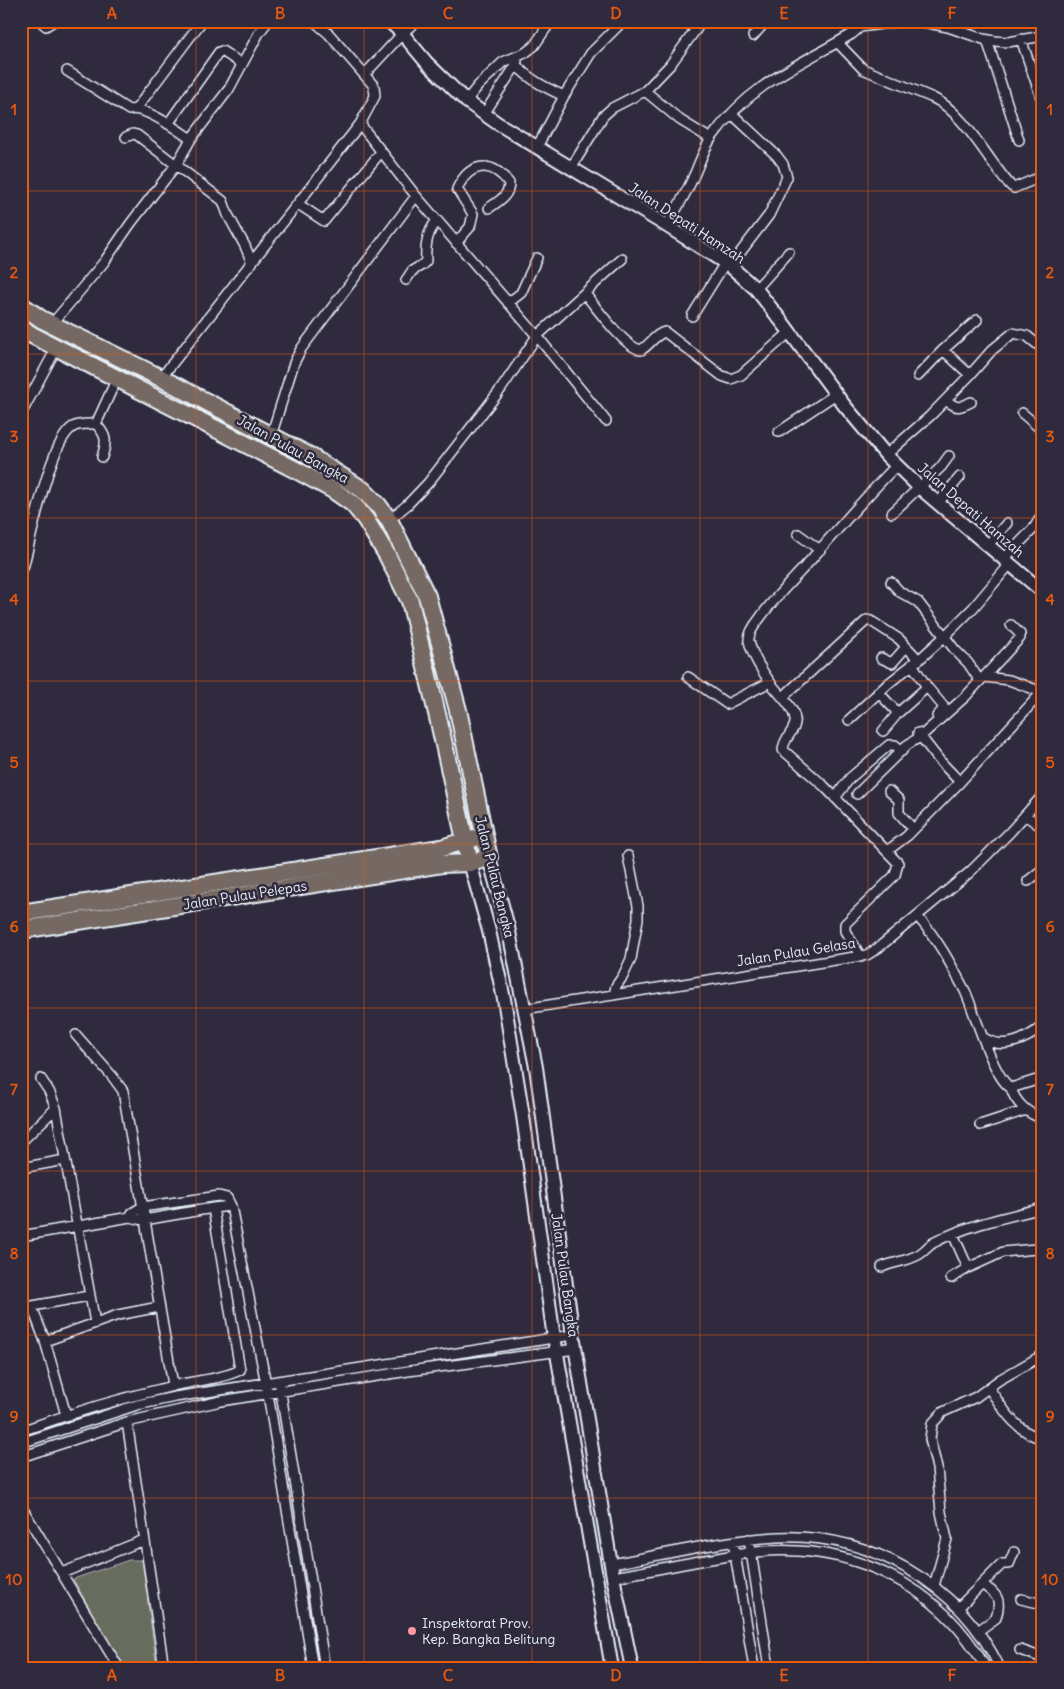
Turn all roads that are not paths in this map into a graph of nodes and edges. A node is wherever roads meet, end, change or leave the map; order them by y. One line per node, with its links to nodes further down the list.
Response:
1 (40, 21): 2 (street)
2 (54, 21)
3 (202, 21): 33 (street)
4 (268, 21): 25 (street)
5 (314, 21): 28 (street)
6 (389, 21): 18 (main road, Jalan Depati Hamzah)
7 (416, 21): 18 (street)
8 (551, 21): 24 (street)
9 (623, 21): 30 (street)
10 (685, 21): 17 (street)
11 (702, 21): 17 (street)
12 (766, 21): 19 (street)
13 (830, 21): 16 (street)
14 (902, 21): 16 (street)
15 (918, 21): 22 (street)
16 (860, 27): 23 (street)
17 (696, 30): 29 (street)
18 (402, 34): 28 (street); 31 (main road, Jalan Depati Hamzah)
19 (753, 36)
20 (1043, 36): 21 (street)
21 (1021, 39): 22 (street); 32 (street)
22 (987, 40): 41 (street)
23 (838, 43): 35 (street); 46 (street)
24 (518, 56): 26 (street); 31 (street)
25 (242, 64): 36 (street); 40 (street)
26 (516, 66): 30 (street); 34 (street)
27 (67, 70): 33 (street)
28 (365, 74): 37 (street)
29 (645, 91): 39 (street); 45 (street)
30 (564, 96): 42 (street)
31 (466, 101): 34 (main road, Jalan Depati Hamzah)
32 (1043, 103)
33 (136, 109): 36 (street)
34 (484, 114): 42 (main road, Jalan Depati Hamzah)
35 (732, 114): 39 (street); 57 (street)
36 (168, 124): 40 (street)
37 (360, 124): 43 (street); 48 (street)
38 (126, 137): 44 (street)
39 (711, 138): 51 (street)
40 (192, 139): 44 (street)
41 (1019, 140)
42 (537, 147): 45 (main road, Jalan Depati Hamzah)
43 (381, 152): 47 (street); 48 (street)
44 (176, 165): 56 (street); 65 (street)
45 (571, 168): 51 (main road, Jalan Depati Hamzah)
46 (1043, 176)
47 (416, 196): 50 (street); 87 (street)
48 (298, 204): 56 (street)
49 (489, 208): 52 (street)
50 (437, 220): 52 (street); 58 (street)
51 (667, 226): 57 (main road, Jalan Depati Hamzah)
52 (456, 243): 61 (street)
53 (789, 252): 59 (street)
54 (536, 258): 61 (street)
55 (622, 259): 60 (street)
56 (252, 263): 75 (street)
57 (728, 264): 59 (main road, Jalan Depati Hamzah); 63 (street)
58 (406, 280)
59 (756, 289): 67 (main road, Jalan Depati Hamzah)
60 (585, 294): 67 (street); 68 (street)
61 (508, 303): 68 (street)
62 (21, 306): 65 (highway, Jalan Pulau Bangka)
63 (692, 316)
64 (977, 320): 71 (street)
65 (52, 324): 75 (highway, Jalan Pulau Bangka)
66 (21, 328): 69 (highway, Jalan Pulau Bangka)
67 (790, 332): 77 (main road, Jalan Depati Hamzah)
68 (537, 336): 83 (street); 97 (street)
69 (57, 347): 74 (highway, Jalan Pulau Bangka); 82 (street)
70 (1043, 349): 73 (street)
71 (943, 350): 72 (street); 73 (street)
72 (918, 376)
73 (970, 376): 78 (street)
74 (117, 378): 80 (highway, Jalan Pulau Bangka); 84 (street)
75 (161, 378): 76 (highway, Jalan Pulau Bangka)
76 (188, 392): 80 (highway); 87 (highway, Jalan Pulau Bangka)
77 (836, 394): 86 (street); 88 (main road, Jalan Depati Hamzah)
78 (946, 400): 79 (street); 88 (street)
79 (971, 402)
80 (180, 409): 132 (highway, Jalan Pulau Bangka)
81 (1022, 412): 85 (street)
82 (21, 414)
83 (606, 420)
84 (96, 424): 89 (street); 103 (street)
85 (1043, 431)
86 (779, 432)
87 (270, 436): 97 (highway, Jalan Pulau Bangka)
88 (886, 455): 91 (main road, Jalan Depati Hamzah)
89 (102, 456)
90 (949, 456): 93 (street)
91 (897, 465): 93 (main road, Jalan Depati Hamzah); 101 (street)
92 (960, 477): 94 (street)
93 (920, 488): 94 (main road, Jalan Depati Hamzah); 95 (street)
94 (938, 503): 100 (main road, Jalan Depati Hamzah)
95 (892, 513)
96 (1043, 513): 102 (street)
97 (389, 520): 131 (highway, Jalan Pulau Bangka)
98 (1007, 523): 100 (street)
99 (798, 534): 101 (street)
100 (988, 545): 102 (main road, Jalan Depati Hamzah)
101 (820, 550): 113 (street)
102 (1007, 562): 105 (main road, Jalan Depati Hamzah); 107 (street)
103 (23, 568)
104 (891, 582): 107 (street)
105 (1043, 592)
106 (1011, 625): 112 (street)
107 (945, 636): 110 (street); 112 (street)
108 (906, 646): 109 (street); 110 (street); 117 (street)
109 (880, 658)
110 (915, 662): 114 (street); 115 (street)
111 (688, 677): 113 (street)
112 (982, 679): 116 (street); 121 (street)
113 (770, 682): 117 (street)
114 (927, 687): 118 (street); 121 (street)
115 (878, 692): 118 (street); 119 (street)
116 (1042, 692): 123 (street)
117 (783, 697): 127 (street)
118 (898, 713): 120 (street)
119 (849, 720)
120 (883, 731)
121 (920, 737): 122 (street); 123 (street)
122 (902, 750): 125 (street); 127 (street)
123 (960, 782): 130 (street)
124 (889, 791): 130 (street)
125 (857, 794)
126 (1043, 796): 128 (street, Jalan Pulau Gelasa)
127 (835, 798): 133 (street)
128 (1025, 815): 129 (street); 140 (street, Jalan Pulau Gelasa)
129 (1043, 828)
130 (913, 829): 133 (street)
131 (483, 836): 132 (highway, Jalan Pulau Pelepas); 135 (highway, Jalan Pulau Bangka)
132 (466, 841): 136 (highway, Jalan Pulau Bangka); 139 (highway, Jalan Pulau Pelepas)
133 (887, 851): 142 (street)
134 (628, 856): 143 (street)
135 (489, 858): 136 (highway, Jalan Pulau Pelepas); 144 (main road, Jalan Pulau Bangka)
136 (470, 862): 141 (highway, Jalan Pulau Pelepas); 179 (main road, Jalan Pulau Bangka)
137 (1043, 869): 138 (street)
138 (1028, 881)
139 (21, 913)
140 (917, 916): 142 (street, Jalan Pulau Gelasa); 147 (street)
141 (21, 930)
142 (861, 957): 143 (street, Jalan Pulau Gelasa)
143 (614, 995): 144 (street, Jalan Pulau Gelasa)
144 (524, 1009): 178 (main road, Jalan Pulau Bangka)
145 (1043, 1026): 147 (street)
146 (76, 1035): 159 (street)
147 (984, 1038): 150 (street)
148 (1043, 1078): 150 (street)
149 (41, 1079): 151 (street)
150 (1011, 1088): 152 (street)
151 (56, 1108): 155 (street); 156 (street)
152 (1026, 1110): 153 (street); 154 (street)
153 (1043, 1118)
154 (980, 1125)
155 (21, 1142)
156 (66, 1160): 157 (street); 164 (street)
157 (21, 1168)
158 (231, 1206): 159 (street); 160 (street); 186 (street)
159 (142, 1207): 162 (street); 163 (street)
160 (213, 1208): 163 (street); 184 (street)
161 (1043, 1208): 165 (street)
162 (130, 1217): 163 (street); 164 (street)
163 (144, 1220): 173 (street)
164 (78, 1226): 166 (street); 171 (street)
165 (953, 1234): 168 (street); 169 (street)
166 (21, 1236)
167 (1036, 1249): 169 (street)
168 (882, 1268)
169 (968, 1268): 170 (street)
170 (951, 1278)
171 (89, 1296): 172 (street); 175 (street)
172 (32, 1307): 174 (street); 180 (street)
173 (160, 1307): 176 (street); 188 (street)
174 (21, 1308)
175 (92, 1313): 176 (street); 177 (street)
176 (118, 1315): 177 (street)
177 (95, 1324): 180 (street)
178 (573, 1335): 179 (street); 181 (main road, Jalan Pulau Bangka)
179 (554, 1337): 182 (main road, Jalan Pulau Bangka); 185 (street)
180 (45, 1341): 192 (street)
181 (576, 1349): 182 (street); 205 (main road, Jalan Pulau Bangka)
182 (556, 1351): 190 (street); 219 (main road, Jalan Pulau Bangka)
183 (1043, 1355): 189 (street)
184 (240, 1370): 187 (street); 188 (street)
185 (279, 1380): 186 (street); 190 (street)
186 (265, 1382): 187 (street); 191 (street)
187 (250, 1384): 196 (street)
188 (173, 1385): 192 (street)
189 (990, 1388): 195 (street); 208 (street)
190 (281, 1392): 191 (street); 218 (street)
191 (268, 1394): 193 (street); 217 (street)
192 (66, 1415): 194 (street)
193 (127, 1422): 197 (street); 199 (street)
194 (21, 1431)
195 (1043, 1439)
196 (21, 1443)
197 (21, 1457)
198 (21, 1506): 206 (street)
199 (144, 1540): 206 (street); 216 (street)
200 (749, 1540): 201 (street); 203 (street); 208 (street)
201 (733, 1542): 204 (street); 205 (street)
202 (1014, 1552): 207 (street)
203 (751, 1553): 204 (street); 222 (street); 223 (street)
204 (736, 1556): 205 (street); 221 (street)
205 (612, 1570): 220 (main road, Jalan Pulau Bangka)
206 (62, 1573): 215 (street)
207 (982, 1584): 211 (street); 212 (street)
208 (934, 1586): 211 (street)
209 (1021, 1599): 210 (street)
210 (1043, 1604)
211 (958, 1608): 212 (street)
212 (978, 1631): 224 (street)
213 (1020, 1650): 214 (street)
214 (1043, 1658)
215 (119, 1668)
216 (164, 1668)
217 (314, 1668)
218 (325, 1668)
219 (612, 1668)
220 (632, 1668)
221 (754, 1668)
222 (769, 1668)
223 (986, 1668)
224 (1000, 1668)

